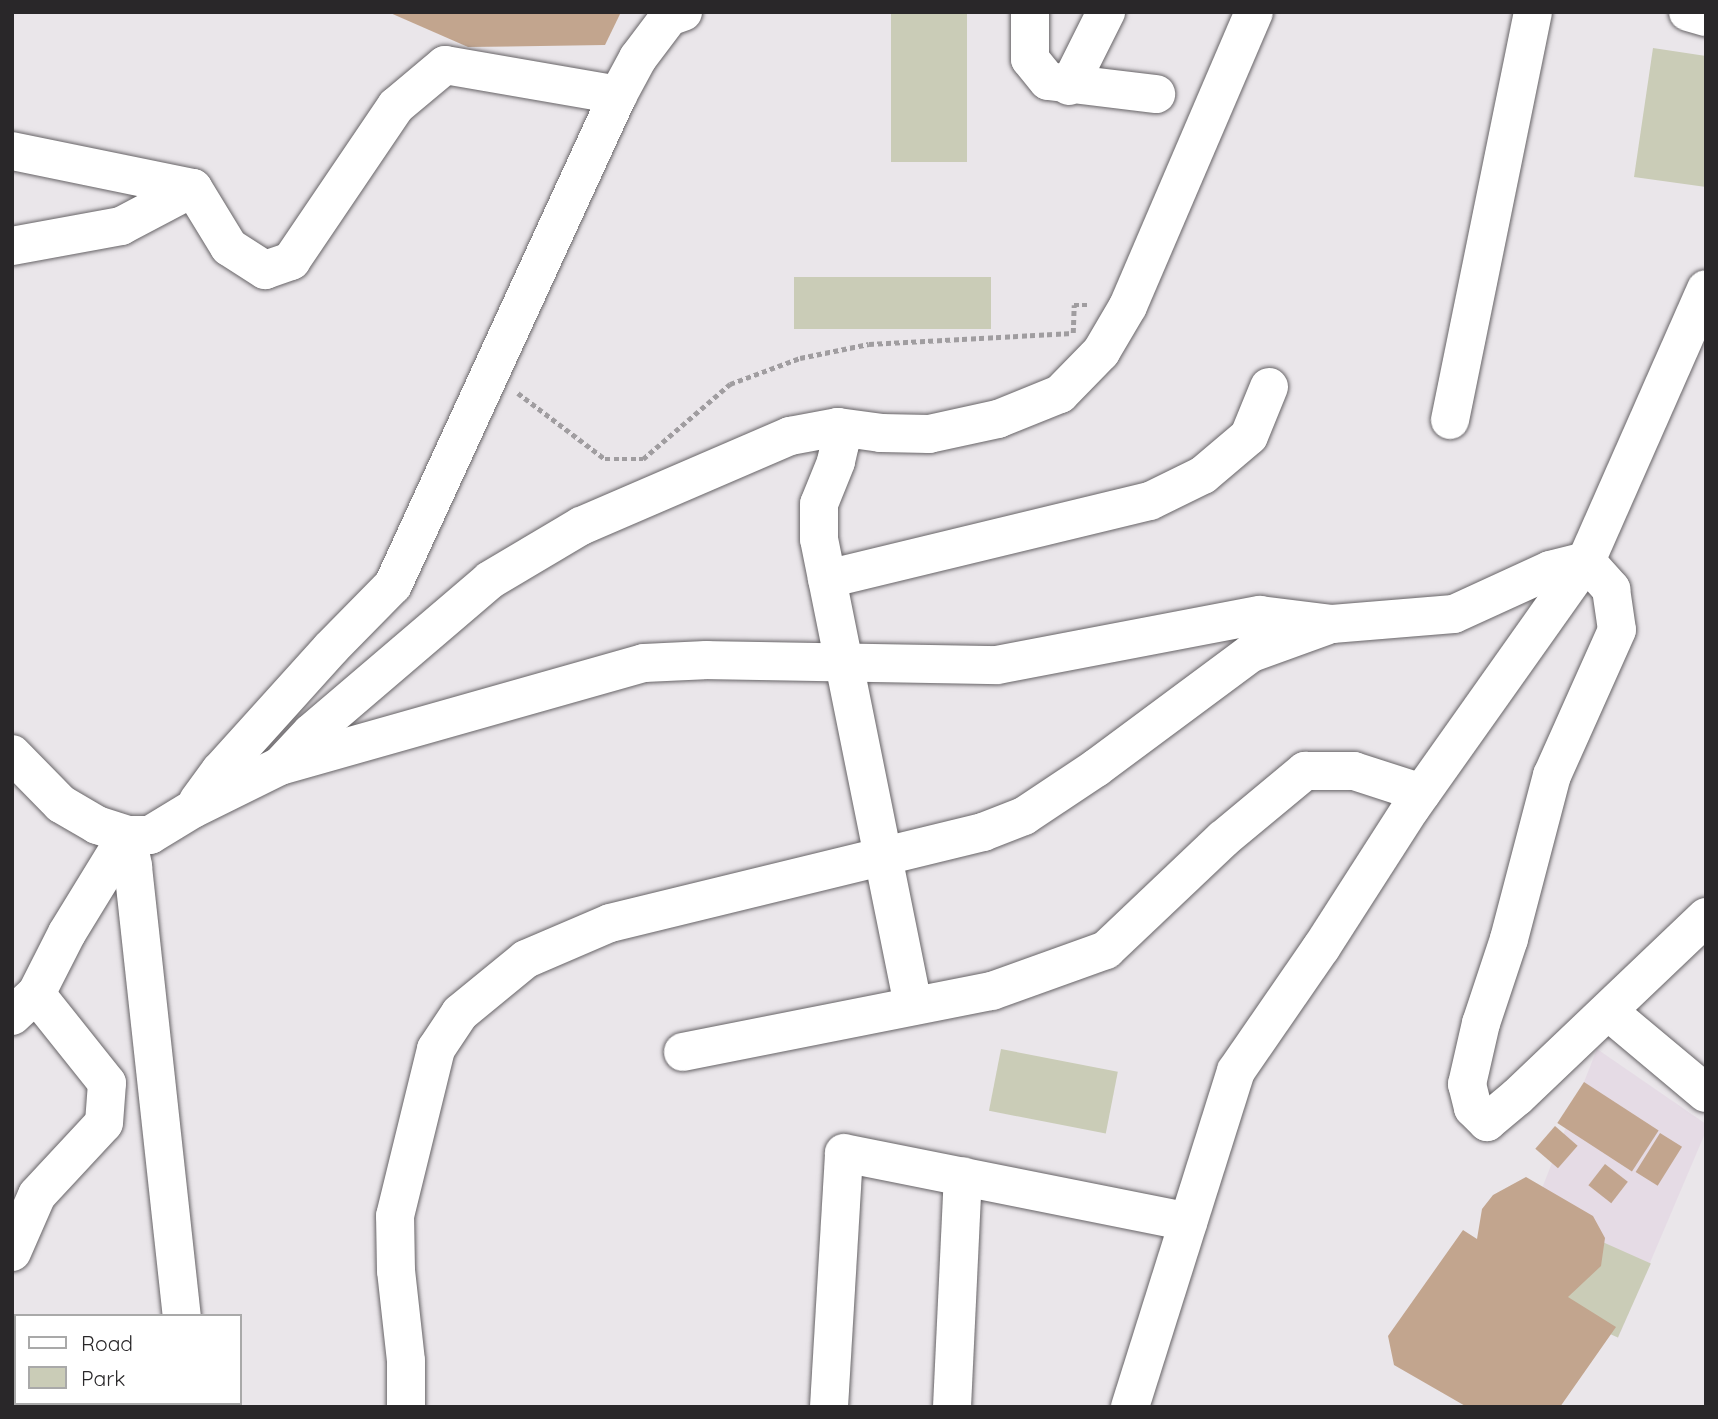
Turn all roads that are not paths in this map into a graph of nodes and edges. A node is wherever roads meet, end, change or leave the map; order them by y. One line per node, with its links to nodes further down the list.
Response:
1 (1030, 12): 8 (street)
2 (1106, 12): 8 (street)
3 (1254, 12): 17 (street)
4 (1533, 12): 16 (street)
5 (1688, 12): 7 (street)
6 (674, 14): 10 (street)
7 (1706, 17)
8 (1069, 86): 9 (street)
9 (1156, 94)
10 (618, 95): 12 (street); 25 (street)
11 (12, 151): 12 (street)
12 (193, 188): 13 (street)
13 (12, 246)
14 (1706, 289): 18 (street)
15 (1269, 387): 19 (street)
16 (1450, 420)
17 (838, 427): 19 (street); 22 (street)
18 (1586, 561): 20 (street); 24 (street); 31 (street)
19 (827, 579): 21 (street)
20 (1332, 624): 21 (street); 27 (street)
21 (844, 662): 22 (street); 27 (street)
22 (280, 766): 25 (street)
23 (18, 772): 26 (street)
24 (1422, 793): 30 (street); 36 (street)
25 (193, 809): 26 (street)
26 (139, 835): 29 (street); 38 (street)
27 (884, 856): 30 (street); 39 (street)
28 (1706, 917): 31 (street)
29 (24, 1005): 35 (street)
30 (913, 1006): 32 (street)
31 (1609, 1012): 33 (street)
32 (683, 1052)
33 (1706, 1093)
34 (963, 1176): 36 (street); 40 (street); 41 (street)
35 (21, 1204): 37 (street)
36 (1188, 1222): 42 (street)
37 (12, 1252)
38 (182, 1314)
39 (405, 1407)
40 (829, 1407)
41 (952, 1407)
42 (1129, 1407)

